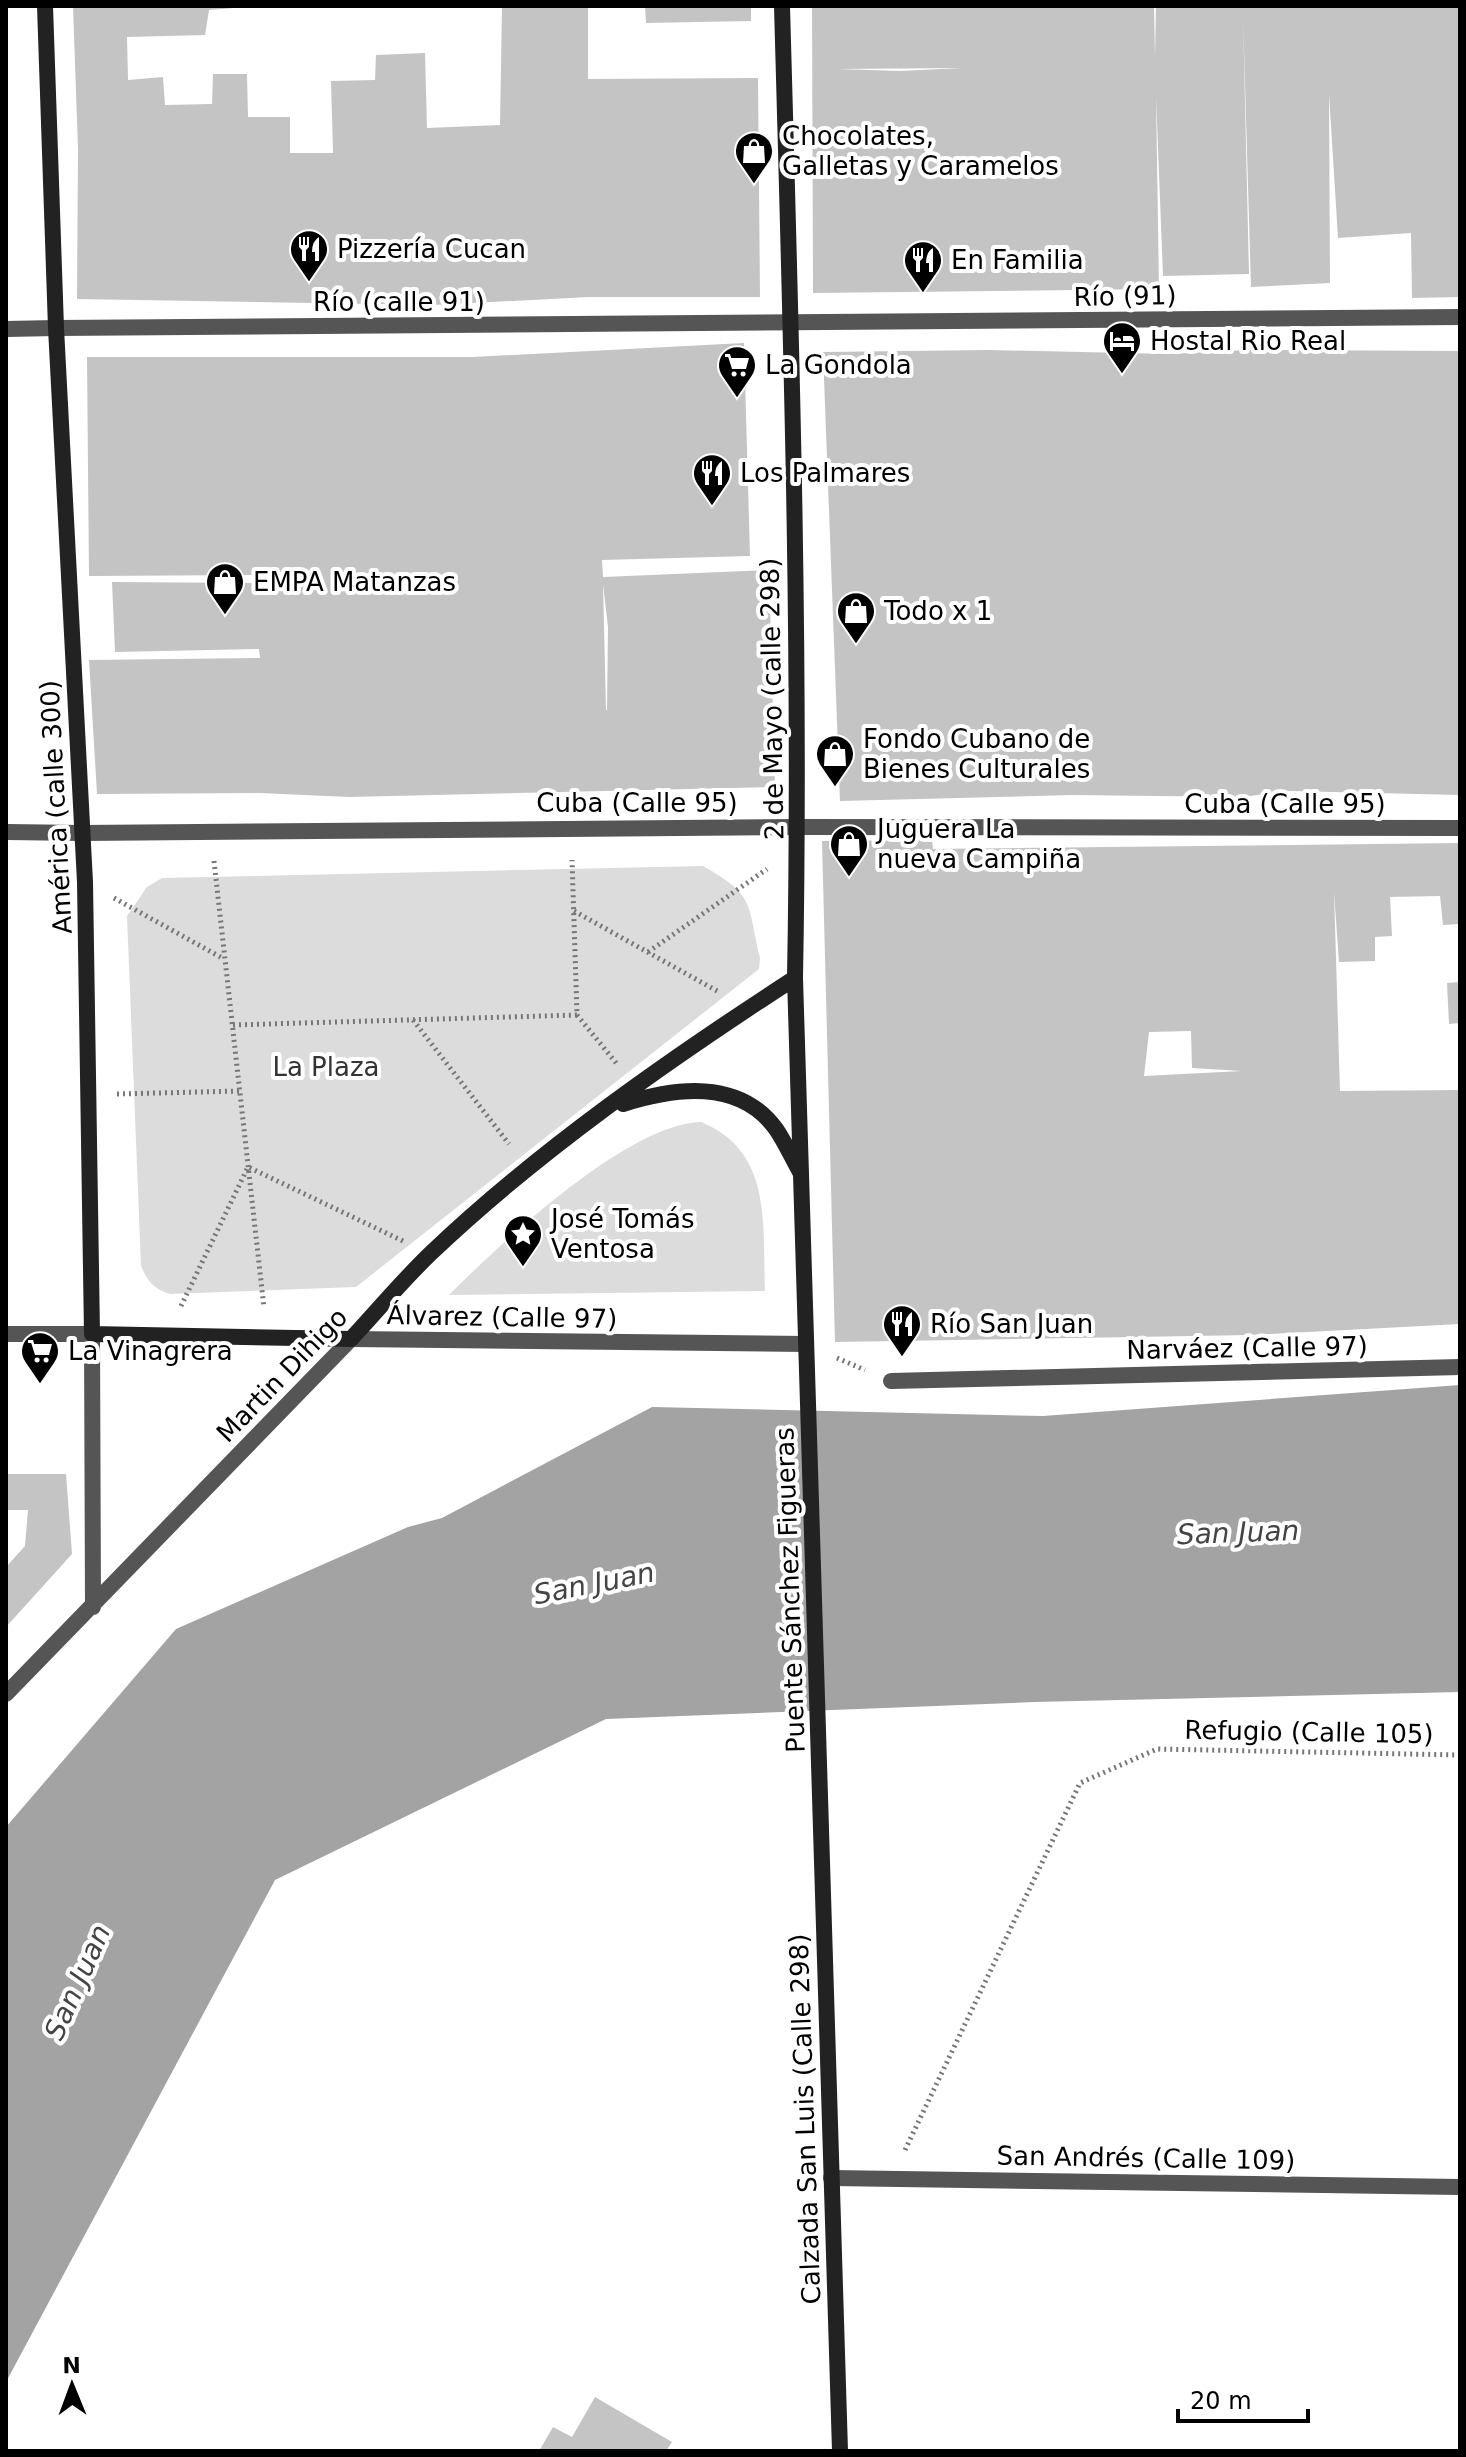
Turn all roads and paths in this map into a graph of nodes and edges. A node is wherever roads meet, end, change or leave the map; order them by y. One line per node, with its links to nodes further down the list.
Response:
1 (45, 6): 5 (main road, América (calle 300))
2 (782, 6): 4 (main road, 2 de Mayo (calle 298))
3 (1460, 317): 4 (street, Río (91))
4 (791, 324): 5 (street, Río (calle 91)); 8 (main road, 2 de Mayo (calle 298))
5 (56, 328): 6 (street, Río (calle 91)); 12 (main road, América (calle 300))
6 (6, 329)
7 (571, 827): 8 (street, Cuba (Calle 95)); 11 (street, Cuba (Calle 95)); 15 (path)
8 (797, 827): 9 (street, Cuba (Calle 95)); 13 (main road, 2 de Mayo (calle 298))
9 (1460, 828)
10 (6, 832): 12 (street, Cuba (Calle 95))
11 (210, 832): 12 (street, Cuba (Calle 95)); 17 (path)
12 (82, 833): 14 (main road, América (calle 300))
13 (798, 848): 16 (path); 18 (main road, 2 de Mayo (calle 298))
14 (85, 882): 17 (path); 25 (main road, América (calle 300))
15 (573, 910): 16 (path); 20 (path)
16 (648, 952): 19 (path)
17 (225, 960): 22 (path)
18 (795, 978): 19 (main road, Martin Dihigo); 29 (main road, 2 de Mayo (calle 298))
19 (749, 1008): 23 (main road, Martin Dihigo)
20 (577, 1015): 21 (path); 23 (path)
21 (413, 1020): 22 (path); 28 (path)
22 (233, 1025): 24 (path)
23 (639, 1087): 26 (main road, Martin Dihigo)
24 (240, 1091): 25 (path); 27 (path)
25 (88, 1094): 32 (main road, América (calle 300))
26 (610, 1107): 28 (main road, Martin Dihigo); 29 (main road, Martin Dihigo)
27 (248, 1167): 30 (path); 33 (path); 34 (path)
28 (529, 1171): 30 (main road, Martin Dihigo)
29 (802, 1175): 36 (main road, 2 de Mayo (calle 298))
30 (430, 1254): 35 (main road, Martin Dihigo)
31 (6, 1334): 32 (street, Álvarez (Calle 97))
32 (92, 1334): 33 (main road, Álvarez (Calle 97)); 40 (street, América (calle 300))
33 (167, 1336): 34 (main road, Álvarez (Calle 97))
34 (267, 1338): 35 (main road, Álvarez (Calle 97))
35 (351, 1339): 36 (street, Álvarez (Calle 97)); 40 (street, Martin Dihigo)
36 (806, 1344): 38 (path); 39 (main road, 2 de Mayo (calle 298))
37 (1460, 1367): 38 (street, Narváez (Calle 97))
38 (891, 1381)
39 (808, 1392): 43 (main road, Puente Sánchez Figueras)
40 (93, 1607): 41 (street, Martin Dihigo)
41 (6, 1694)
42 (1460, 1755): 45 (path, Refugio (Calle 105))
43 (819, 1786): 44 (main road, Calzada San Luis (Calle 298))
44 (831, 2178): 45 (street, San Andrés (Calle 109)); 47 (main road, Calzada San Luis (Calle 298))
45 (890, 2179): 46 (street, San Andrés (Calle 109))
46 (1460, 2187)
47 (840, 2451)

